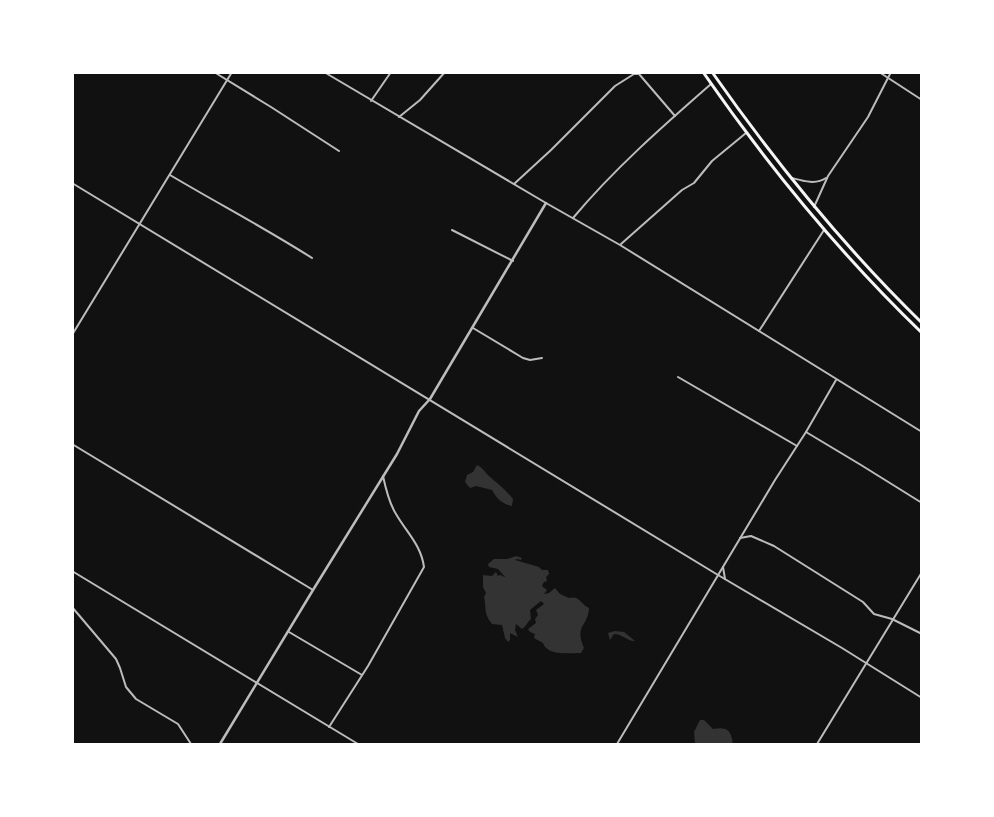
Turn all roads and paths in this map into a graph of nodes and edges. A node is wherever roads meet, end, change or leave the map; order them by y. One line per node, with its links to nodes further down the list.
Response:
1 (214, 72): 11 (street)
2 (232, 72): 11 (street)
3 (324, 72): 13 (street)
4 (390, 72): 13 (street)
5 (445, 72): 16 (street)
6 (703, 72): 12 (main road)
7 (712, 72): 21 (main road)
8 (879, 72): 10 (street)
9 (891, 72): 10 (street)
10 (888, 78): 14 (street); 20 (street)
11 (227, 81): 18 (street); 19 (street)
12 (711, 84): 15 (street); 17 (main road)
13 (371, 100): 16 (street)
14 (922, 100)
15 (675, 116): 23 (street); 26 (street)
16 (399, 117): 23 (street)
17 (746, 133): 29 (main road); 30 (street)
18 (339, 151)
19 (170, 175): 27 (street); 31 (street)
20 (828, 176): 21 (street); 25 (street)
21 (790, 178): 25 (main road)
22 (72, 183): 27 (street)
23 (514, 184): 24 (street)
24 (546, 204): 26 (street); 32 (street)
25 (814, 207): 33 (main road)
26 (573, 218): 30 (street)
27 (140, 224): 37 (street); 41 (street)
28 (452, 230): 32 (street)
29 (824, 230): 35 (street); 36 (main road)
30 (620, 244): 35 (street)
31 (312, 258)
32 (513, 260): 34 (street)
33 (922, 323)
34 (473, 328): 38 (street); 41 (street)
35 (759, 331): 40 (street)
36 (922, 333)
37 (72, 335)
38 (542, 358)
39 (678, 377): 45 (street)
40 (836, 380): 42 (street); 43 (street)
41 (430, 400): 46 (street); 52 (street)
42 (806, 432): 45 (street); 47 (street)
43 (922, 432)
44 (72, 444): 54 (street)
45 (797, 446): 48 (street)
46 (383, 476): 54 (street); 60 (street)
47 (922, 503)
48 (740, 538): 49 (street); 56 (street)
49 (723, 567): 52 (street); 53 (street)
50 (72, 571): 61 (street)
51 (922, 572): 56 (street)
52 (718, 575): 53 (street); 67 (street)
53 (725, 579): 59 (street)
54 (313, 590): 57 (street)
55 (72, 607): 64 (street)
56 (892, 619): 58 (street); 59 (street)
57 (289, 632): 60 (street); 61 (street)
58 (922, 634)
59 (866, 663): 62 (street); 68 (street)
60 (362, 675): 63 (street)
61 (257, 683): 63 (street); 65 (street)
62 (922, 698)
63 (329, 727): 66 (street)
64 (191, 744)
65 (220, 744)
66 (358, 744)
67 (617, 744)
68 (817, 744)

